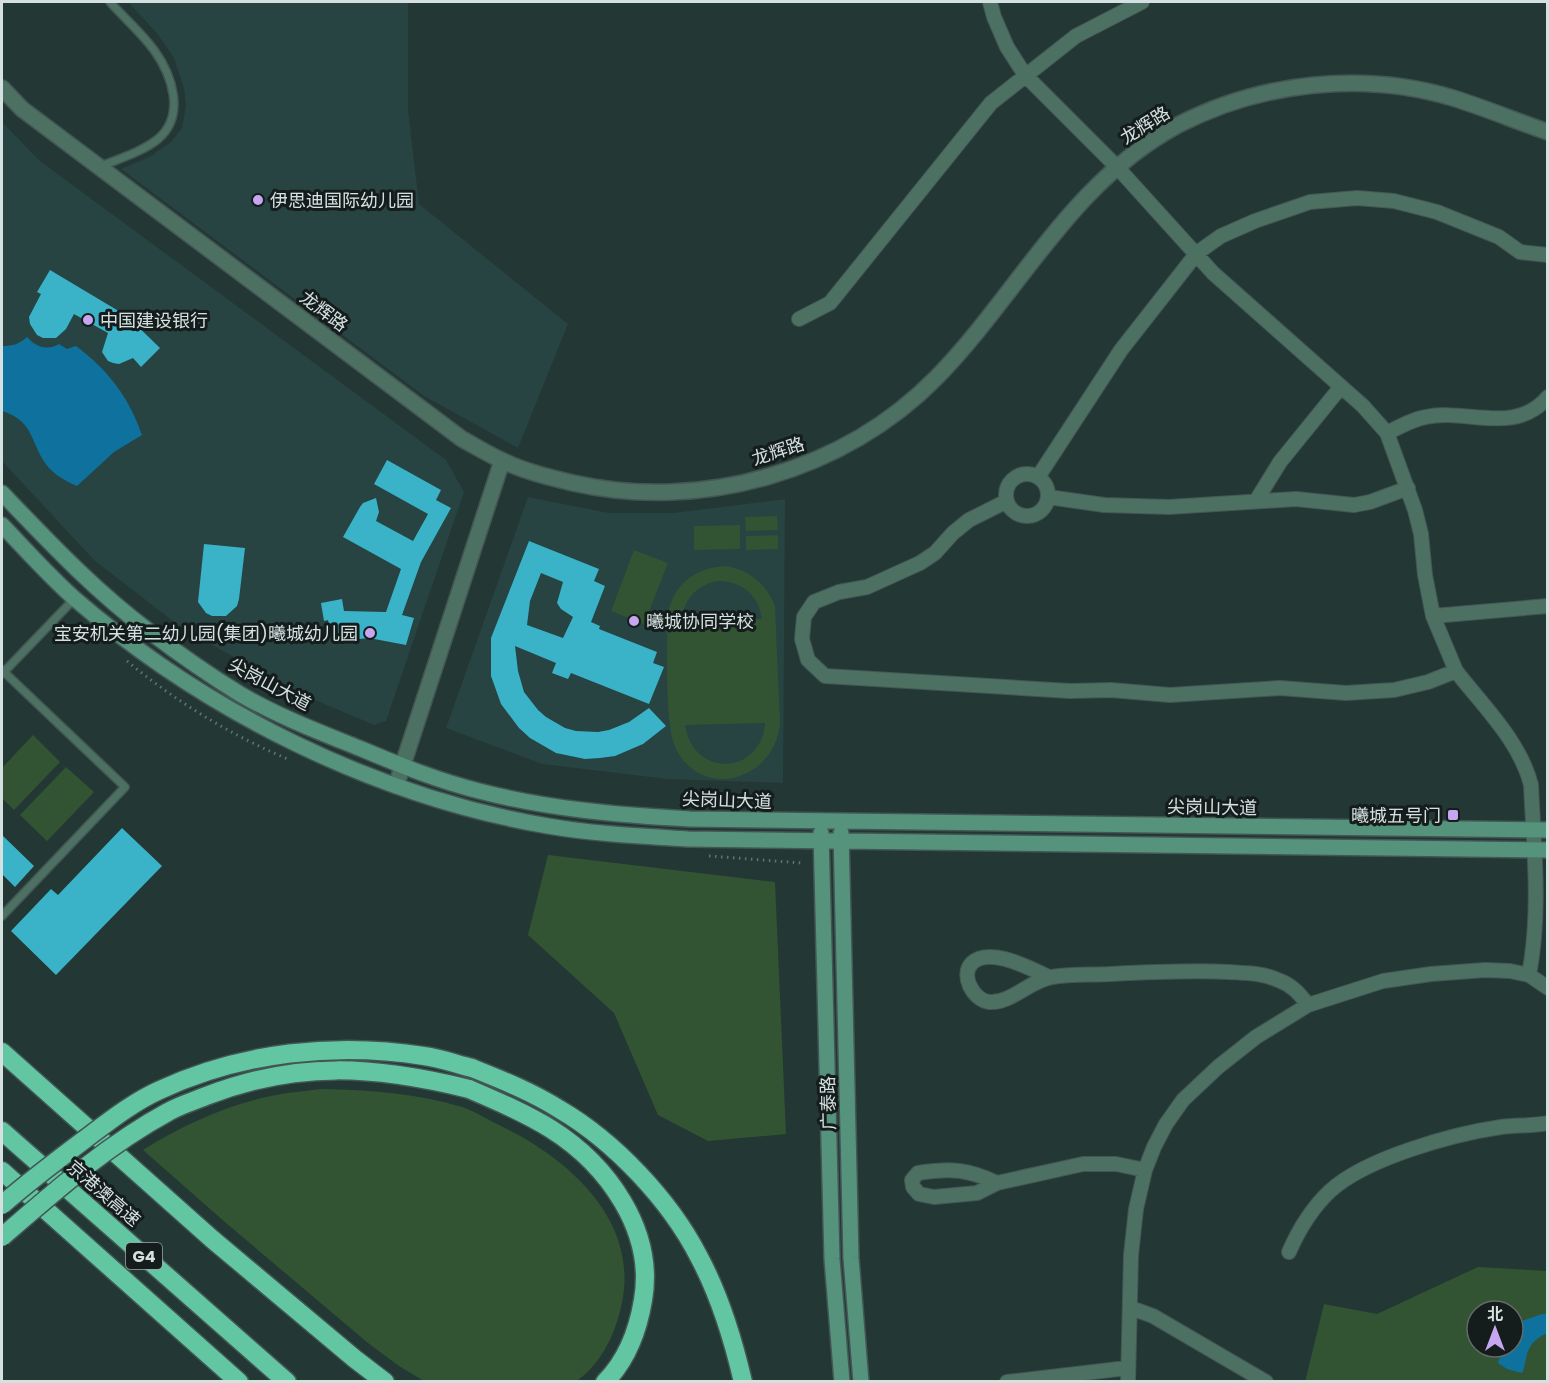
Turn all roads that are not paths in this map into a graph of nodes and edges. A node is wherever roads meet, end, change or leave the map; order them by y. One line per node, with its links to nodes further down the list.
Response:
1 (110, 2): 7 (lane)
2 (990, 2): 4 (street)
3 (1142, 2): 4 (street)
4 (1025, 75): 8 (street); 11 (street)
5 (2, 87): 7 (street, 龙辉路)
6 (1548, 132): 8 (street, 龙辉路)
7 (99, 167): 15 (street, 龙辉路)
8 (1117, 167): 9 (street); 15 (street, 龙辉路)
9 (1197, 253): 10 (street); 12 (street); 16 (street)
10 (1548, 255)
11 (799, 319)
12 (1340, 388): 14 (street); 21 (street)
13 (1548, 397): 14 (street)
14 (1387, 433): 17 (street)
15 (502, 461): 28 (street)
16 (1038, 477): 19 (street); 20 (street)
17 (1408, 488): 21 (street); 25 (street)
18 (2, 493): 28 (main road, 尖岗山大道)
19 (1048, 498): 20 (street); 21 (street)
20 (1007, 501): 26 (street)
21 (1256, 501)
22 (2, 525): 23 (main road)
23 (75, 598): 27 (lane); 29 (main road)
24 (1548, 606): 25 (street)
25 (1433, 616): 26 (street)
26 (1456, 671): 32 (street)
27 (2, 672): 37 (lane)
28 (403, 767): 29 (street); 30 (main road, 尖岗山大道)
29 (396, 786): 33 (main road)
30 (821, 822): 31 (main road, 尖岗山大道); 33 (main road, 广泰路)
31 (841, 822): 32 (main road, 尖岗山大道); 34 (main road, 广泰路)
32 (1540, 830): 35 (street)
33 (821, 842): 34 (main road); 58 (main road, 广泰路)
34 (842, 842): 35 (main road); 59 (main road, 广泰路)
35 (1542, 850): 36 (street)
36 (1542, 883): 38 (street)
37 (2, 916)
38 (1529, 975): 40 (street); 41 (street)
39 (1049, 977): 39 (street); 41 (street)
40 (1548, 988)
41 (1308, 1005): 45 (street)
42 (2, 1052): 55 (highway)
43 (1548, 1123): 50 (street)
44 (2, 1131): 54 (highway, 京港澳高速 / G4)
45 (1145, 1170): 47 (street); 51 (street)
46 (2, 1171): 53 (highway, G4)
47 (998, 1183): 47 (street)
48 (2, 1205): 57 (highway, bridge)
49 (2, 1237): 56 (highway, bridge)
50 (1289, 1252)
51 (1131, 1308): 52 (street); 61 (street)
52 (1127, 1375): 60 (street)
53 (239, 1382)
54 (287, 1382)
55 (385, 1382)
56 (605, 1382)
57 (743, 1382)
58 (842, 1382)
59 (861, 1382)
60 (1007, 1382)
61 (1266, 1382)

